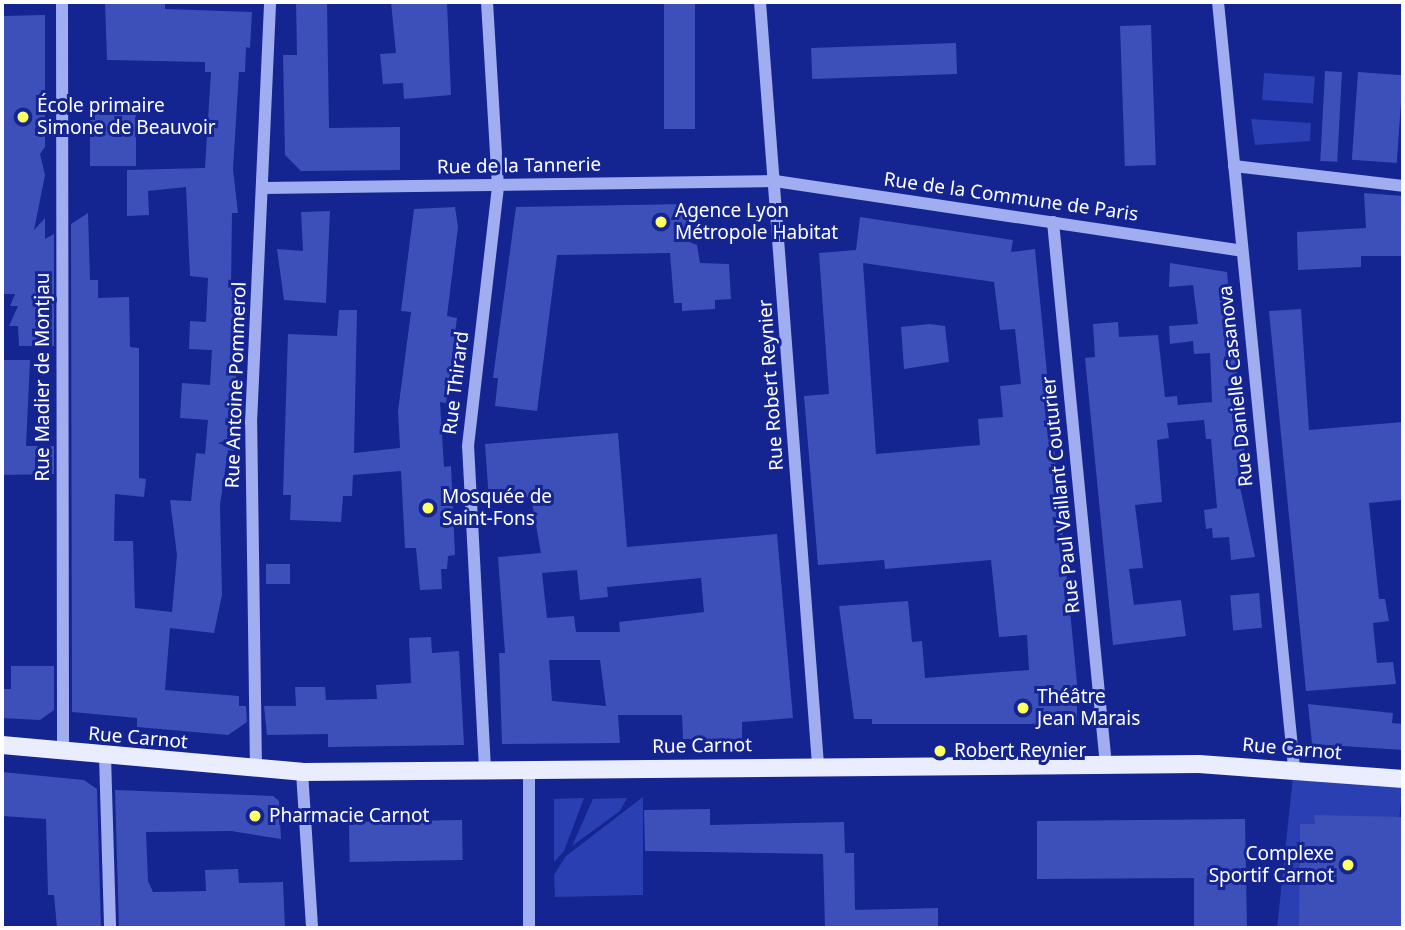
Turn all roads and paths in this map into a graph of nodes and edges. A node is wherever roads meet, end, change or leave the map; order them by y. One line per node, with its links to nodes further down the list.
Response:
1 (62, 2): 14 (street, Rue Madier de Montjau)
2 (270, 2): 10 (street, Rue Antoine Pommerol)
3 (487, 2): 9 (street, Rue Thirard)
4 (760, 2): 7 (street, Rue Robert Reynier)
5 (1218, 2): 6 (street, Rue Danielle Casanova)
6 (1234, 166): 8 (street); 12 (street, Rue Danielle Casanova)
7 (775, 181): 9 (street, Rue de la Tannerie); 11 (street, Rue de la Commune de Paris); 16 (street, Rue Robert Reynier)
8 (1403, 186)
9 (498, 187): 10 (street, Rue de la Tannerie); 20 (street, Rue Thirard)
10 (263, 188): 19 (street, Rue Antoine Pommerol)
11 (1053, 222): 12 (street, Rue de la Commune de Paris); 17 (street, Rue Paul Vaillant Couturier)
12 (1241, 251): 18 (street, Rue Danielle Casanova)
13 (2, 745): 14 (main road, Rue Carnot)
14 (63, 752): 15 (main road, Rue Carnot)
15 (105, 756): 19 (main road, Rue Carnot); 24 (street)
16 (818, 765): 17 (main road, Rue Carnot); 21 (main road, Rue Carnot)
17 (1107, 765): 18 (main road, Rue Carnot)
18 (1294, 766): 23 (main road, Rue Carnot)
19 (256, 769): 22 (main road, Rue Carnot)
20 (485, 769): 21 (main road, Rue Carnot); 22 (main road, Rue Carnot)
21 (529, 769): 26 (street)
22 (302, 772): 25 (street)
23 (1403, 779)
24 (110, 928)
25 (312, 928)
26 (529, 928)

